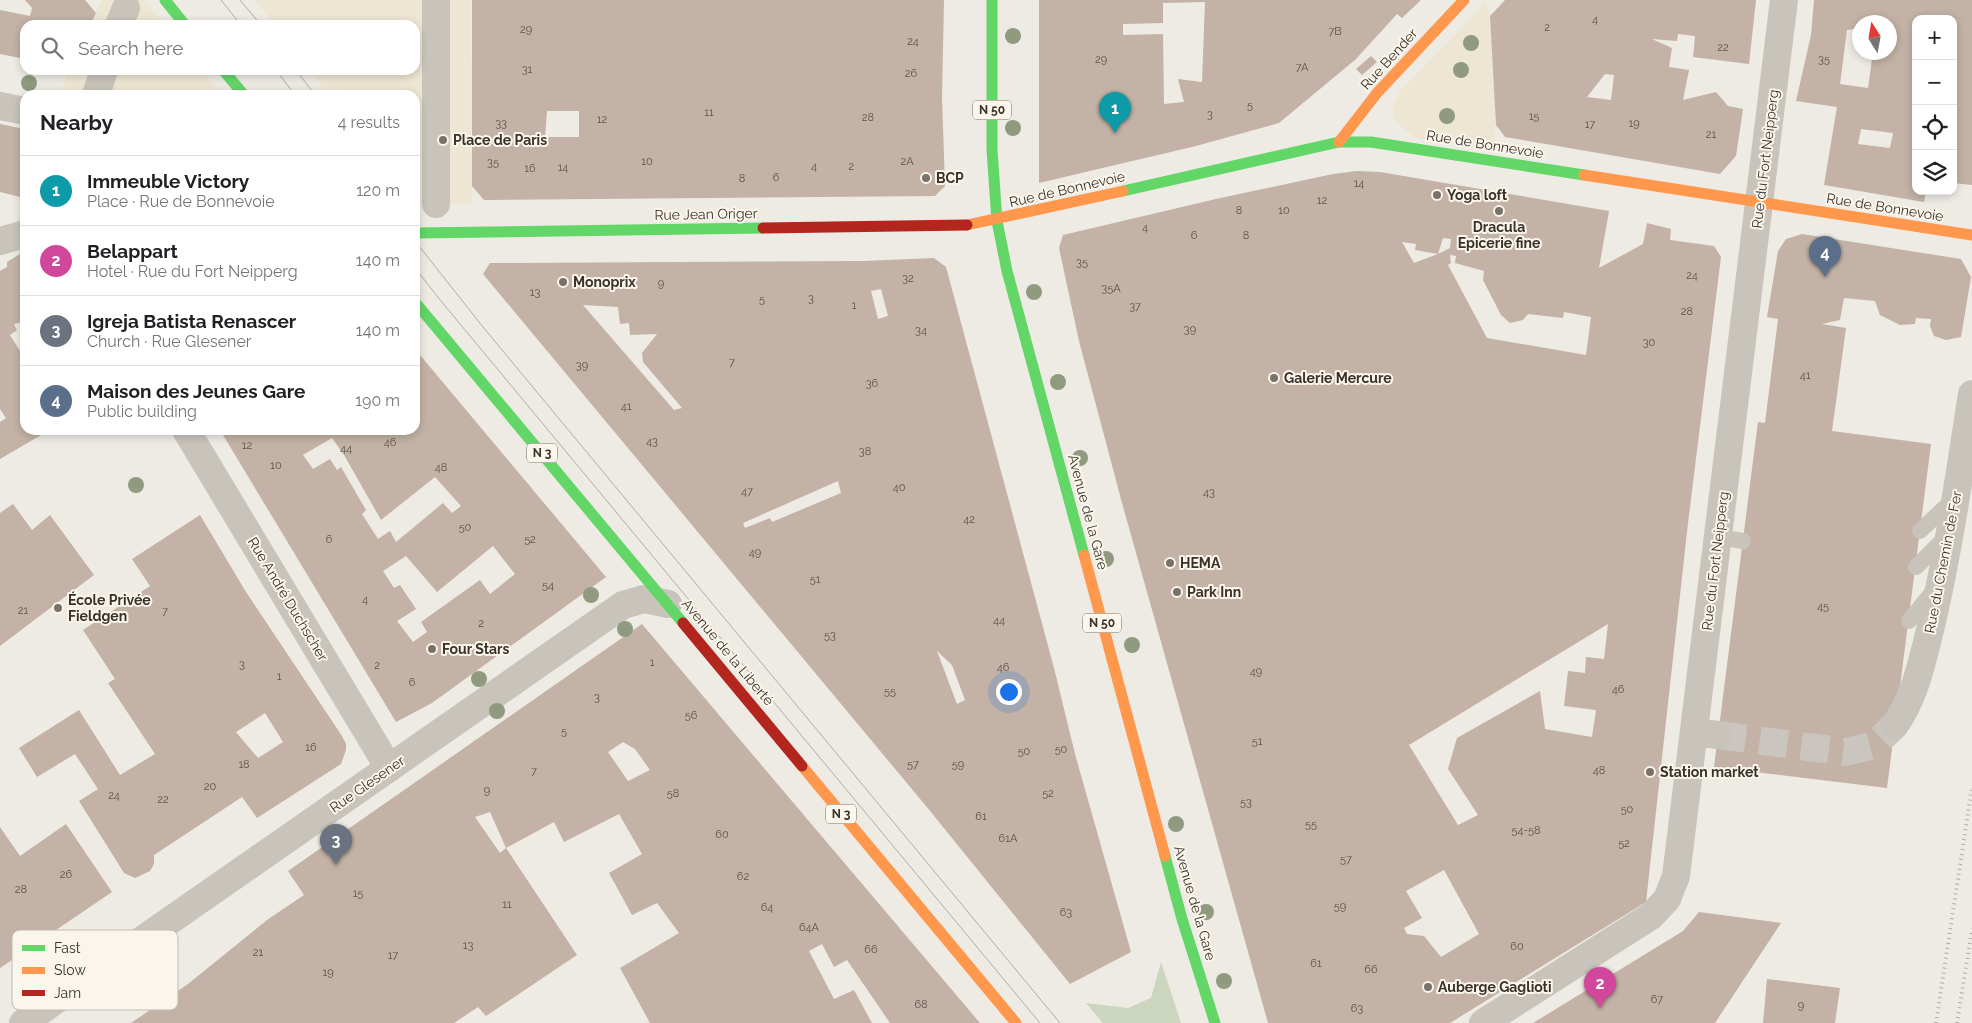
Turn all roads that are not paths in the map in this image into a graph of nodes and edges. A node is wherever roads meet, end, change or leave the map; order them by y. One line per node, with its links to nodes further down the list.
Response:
1 (165, 0): 6 (main road)
2 (436, 0): 15 (street)
3 (992, 0): 16 (main road, Avenue de la Gare / N 50)
4 (1464, 0): 13 (main road, Rue Bender)
5 (1784, 0): 14 (street, Rue du Fort Neipperg)
6 (182, 20)
7 (102, 75): 9 (street)
8 (227, 75): 10 (main road)
9 (98, 90)
10 (240, 90)
11 (0, 106): 12 (street)
12 (20, 111)
13 (1339, 142): 14 (main road, Rue de Bonnevoie); 16 (main road, Rue de Bonnevoie)
14 (1760, 202): 18 (main road, Rue de Bonnevoie); 38 (street, Rue du Fort Neipperg)
15 (436, 204)
16 (997, 221): 17 (main road, Rue Jean Origer); 37 (main road, Avenue de la Gare / N 50)
17 (420, 233)
18 (1972, 235)
19 (20, 236): 20 (street)
20 (0, 242)
21 (420, 308): 29 (main road, Avenue de la Liberté / N 3)
22 (1972, 394): 24 (street, Rue du Chemin de Fer)
23 (189, 435): 32 (street, Rue André Duchscher)
24 (1956, 497): 25 (lane); 26 (street, Rue du Chemin de Fer)
25 (1920, 531)
26 (1950, 532): 27 (lane); 28 (street, Rue du Chemin de Fer)
27 (1916, 567)
28 (1942, 576): 30 (lane); 31 (street, Rue du Chemin de Fer)
29 (668, 604): 32 (street, Rue Glesener); 36 (main road, Avenue de la Liberté / N 3)
30 (1909, 621)
31 (1895, 725)
32 (389, 768): 33 (street, Rue Glesener)
33 (156, 930)
34 (42, 1010): 35 (street, Rue Glesener)
35 (23, 1023)
36 (1016, 1023)
37 (1216, 1023)
38 (1483, 1023)

